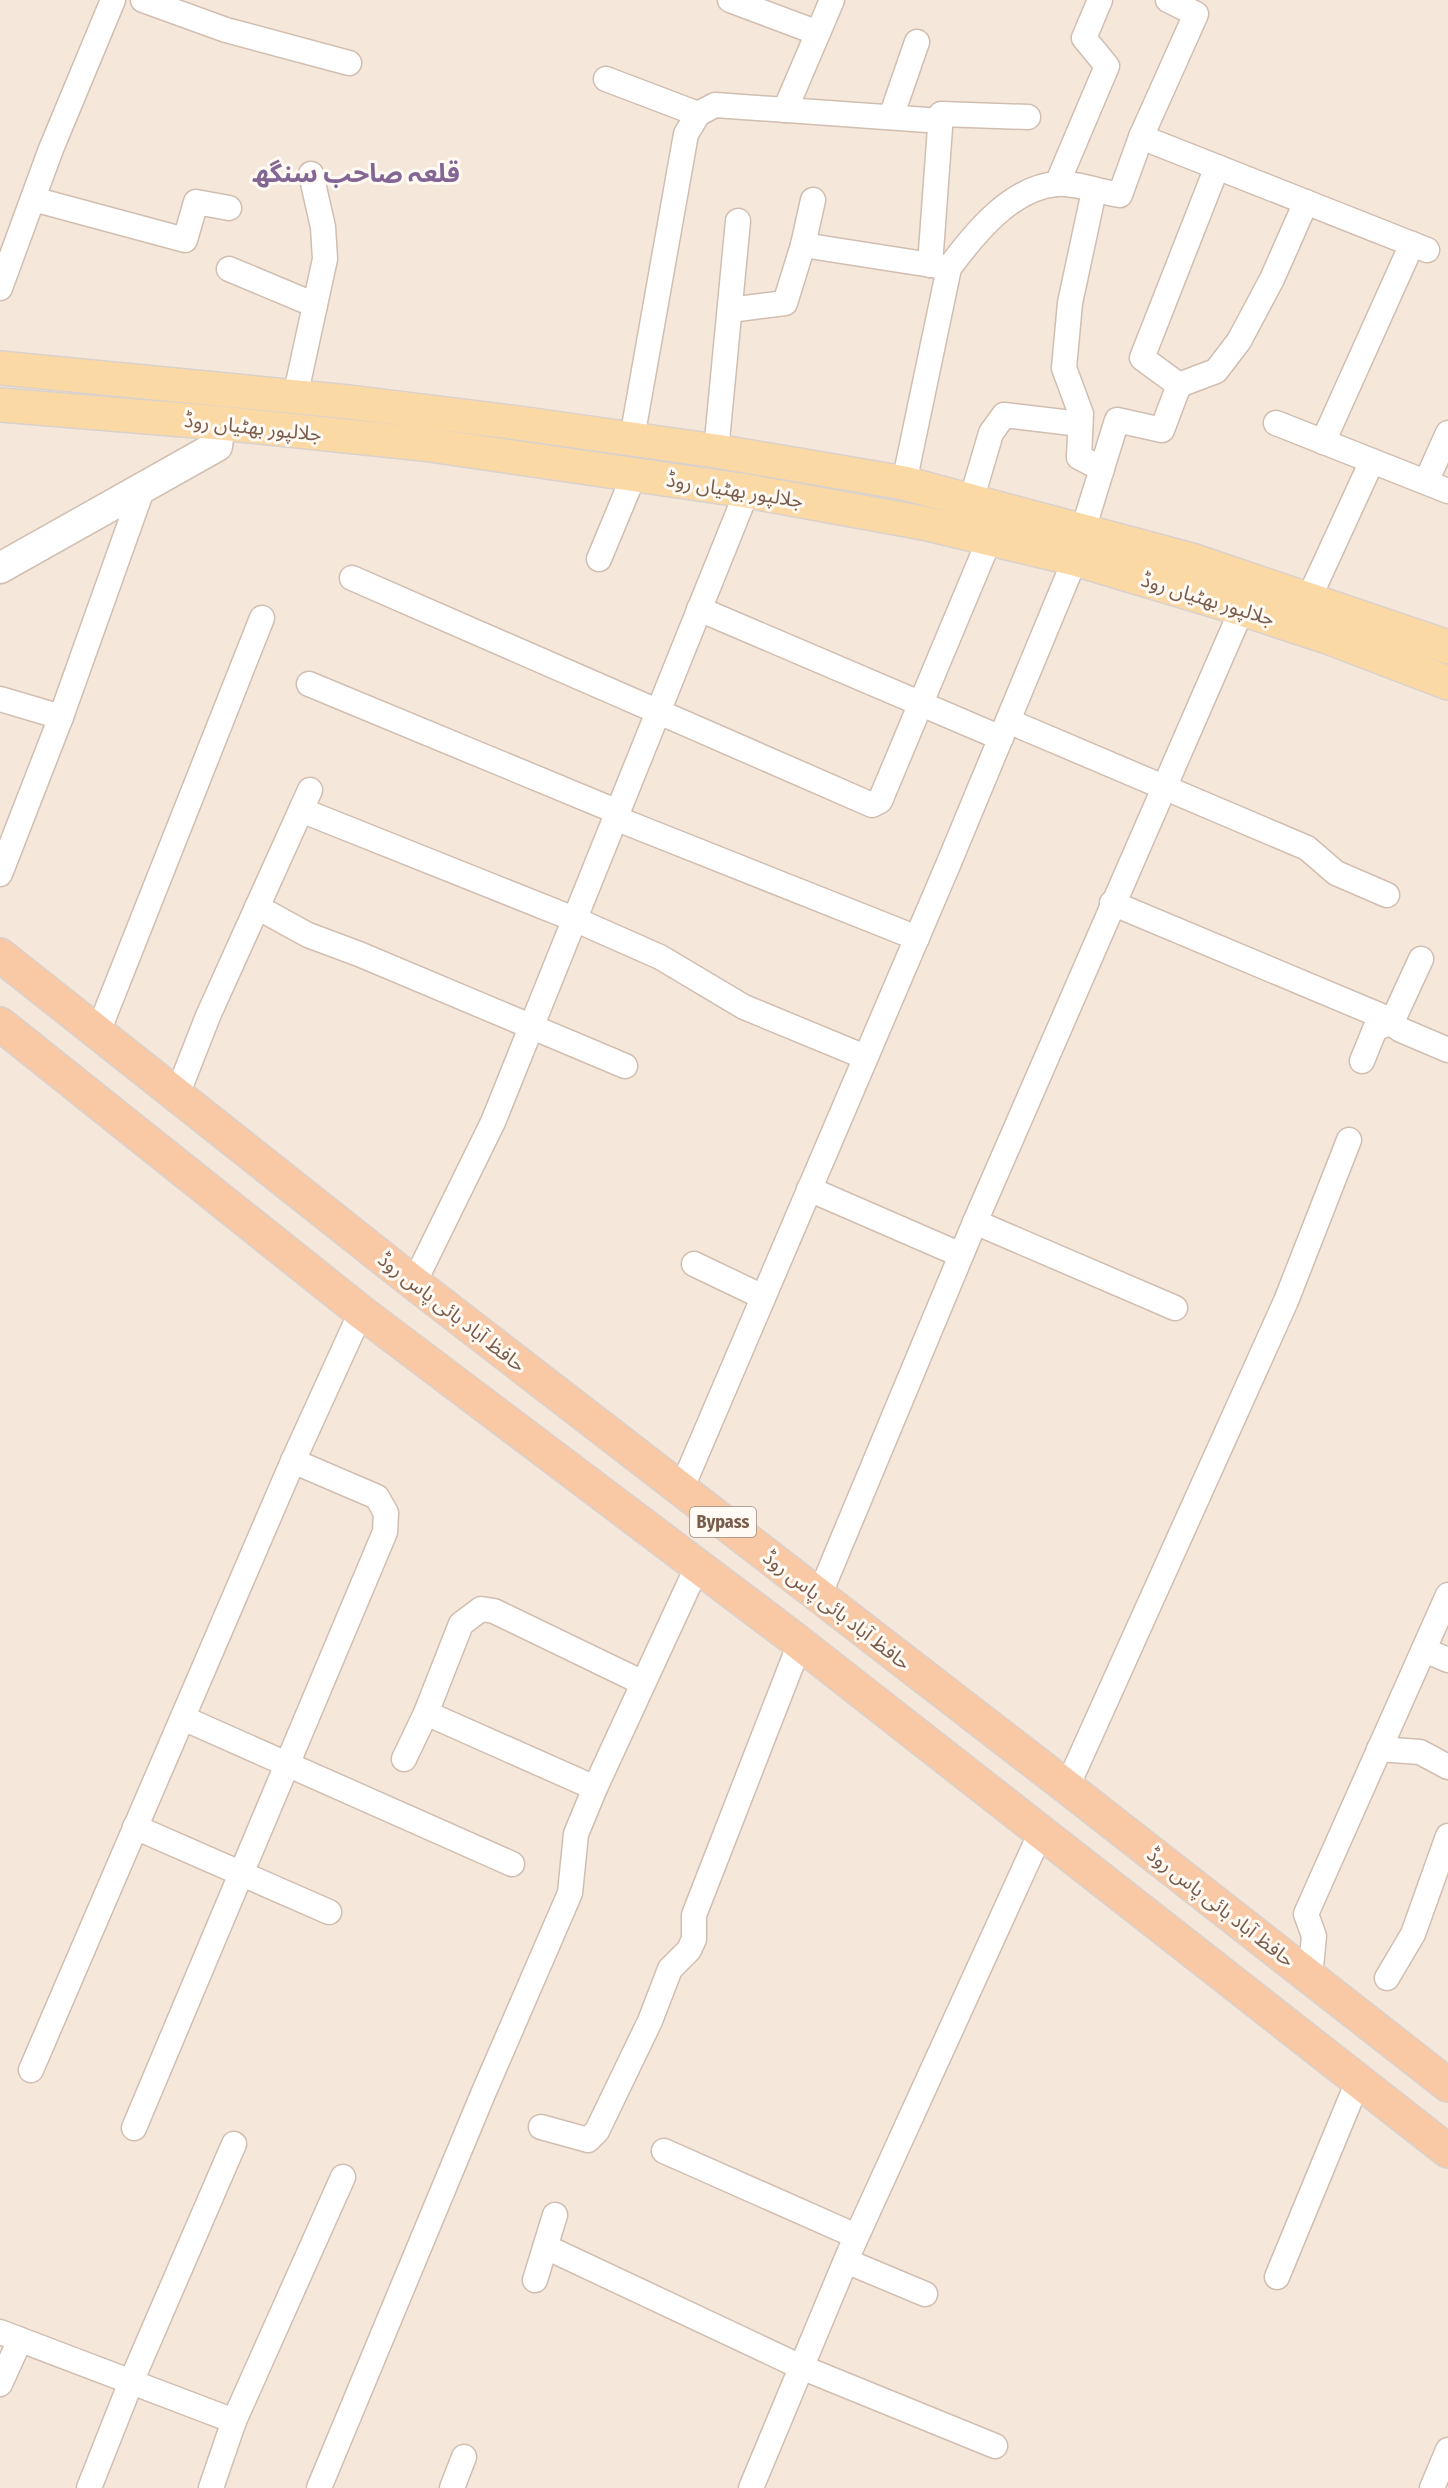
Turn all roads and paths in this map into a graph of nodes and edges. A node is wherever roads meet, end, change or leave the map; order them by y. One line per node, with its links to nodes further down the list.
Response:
1 (113, 0): 21 (street)
2 (144, 0): 9 (street)
3 (730, 0): 7 (street)
4 (832, 0): 7 (street)
5 (1100, 0): 19 (street)
6 (1168, 0): 16 (street)
7 (818, 33): 11 (street)
8 (917, 42): 13 (street)
9 (350, 63)
10 (606, 79): 12 (street)
11 (785, 110): 12 (street); 13 (street)
12 (698, 114): 40 (street)
13 (891, 117): 15 (street)
14 (1028, 117): 15 (street)
15 (941, 122): 27 (street)
16 (1141, 137): 17 (street); 20 (street)
17 (1217, 167): 23 (street); 33 (street)
18 (311, 174): 30 (street)
19 (1057, 184): 20 (street); 27 (street)
20 (1095, 191): 38 (street)
21 (33, 199): 24 (street); 29 (street)
22 (813, 200): 26 (street)
23 (1306, 202): 33 (street); 41 (street)
24 (229, 208)
25 (738, 221): 31 (street)
26 (803, 245): 27 (street); 31 (street)
27 (939, 266): 46 (street)
28 (230, 269): 30 (street)
29 (0, 288)
30 (315, 305): 34 (street)
31 (730, 310): 42 (street)
32 (0, 368): 34 (main road, جلالپور بھٹیاں روڈ)
33 (1179, 385): 44 (street)
34 (295, 397): 40 (main road, جلالپور بھٹیاں روڈ)
35 (0, 405): 36 (main road, جلالپور بھٹیاں روڈ)
36 (220, 423): 45 (main road, جلالپور بھٹیاں روڈ); 48 (street)
37 (1276, 423): 41 (street)
38 (1080, 424): 44 (street); 50 (street)
39 (1448, 433): 47 (street)
40 (632, 438): 42 (main road, جلالپور بھٹیاں روڈ)
41 (1323, 442): 43 (street)
42 (716, 451): 46 (main road, جلالپور بھٹیاں روڈ)
43 (1372, 461): 47 (street); 56 (street)
44 (1102, 469): 52 (street)
45 (634, 475): 49 (main road, جلالپور بھٹیاں روڈ); 53 (street)
46 (904, 483): 50 (main road, جلالپور بھٹیاں روڈ)
47 (1437, 487)
48 (142, 490): 54 (street); 66 (street)
49 (747, 491): 51 (main road, جلالپور بھٹیاں روڈ); 57 (street)
50 (971, 501): 52 (main road, جلالپور بھٹیاں روڈ)
51 (990, 538): 52 (main road, جلالپور بھٹیاں روڈ); 64 (street)
52 (1079, 544): 56 (main road, جلالپور بھٹیاں روڈ); 58 (main road, جلالپور بھٹیاں روڈ); 67 (street)
53 (598, 559)
54 (0, 568)
55 (352, 578): 65 (street)
56 (1309, 598): 60 (main road, جلالپور بھٹیاں روڈ)
57 (699, 609): 64 (street); 65 (street)
58 (1242, 609): 61 (main road, جلالپور بھٹیاں روڈ); 68 (street)
59 (262, 618): 81 (street)
60 (1448, 647)
61 (1448, 683)
62 (309, 684): 69 (street)
63 (0, 699): 66 (street)
64 (921, 704): 65 (street); 67 (street)
65 (658, 711): 69 (street)
66 (61, 717): 70 (street)
67 (1004, 729): 68 (street); 75 (street)
68 (1162, 787): 71 (street); 72 (street)
69 (616, 815): 74 (street); 75 (street)
70 (0, 874)
71 (1387, 895)
72 (1112, 903): 78 (street); 89 (street)
73 (257, 907): 74 (street); 80 (street); 86 (street)
74 (574, 919): 80 (street); 83 (street)
75 (917, 938): 83 (street)
76 (0, 955): 81 (highway, حافظ آباد بائی پاس روڈ / Bypass)
77 (1421, 959): 78 (street)
78 (1392, 1022): 82 (street); 84 (street)
79 (0, 1024): 95 (highway, Bypass)
80 (532, 1025): 85 (street); 92 (street)
81 (98, 1032): 86 (highway, حافظ آباد بائی پاس روڈ / Bypass)
82 (1448, 1050)
83 (865, 1057): 88 (street)
84 (1362, 1061)
85 (625, 1066)
86 (177, 1095): 92 (highway, حافظ آباد بائی پاس روڈ / Bypass)
87 (1349, 1140): 111 (street)
88 (809, 1189): 90 (street); 93 (street)
89 (975, 1222): 90 (street); 94 (street)
90 (961, 1255): 100 (street)
91 (694, 1264): 93 (street)
92 (414, 1283): 97 (highway, حافظ آباد بائی پاس روڈ / Bypass)
93 (763, 1298): 97 (street)
94 (1174, 1308)
95 (361, 1312): 96 (street); 98 (highway, Bypass)
96 (293, 1461): 106 (street); 109 (street)
97 (681, 1490): 100 (highway, حافظ آباد بائی پاس روڈ / Bypass)
98 (698, 1565): 101 (highway, Bypass); 104 (street)
99 (1448, 1595): 102 (street)
100 (819, 1596): 111 (highway, حافظ آباد بائی پاس روڈ / Bypass)
101 (800, 1644): 114 (highway, Bypass); 124 (street)
102 (1424, 1650): 103 (street); 107 (street)
103 (1448, 1660)
104 (643, 1683): 105 (street); 112 (street)
105 (426, 1713): 108 (street); 112 (street)
106 (183, 1718): 109 (street); 113 (street)
107 (1379, 1749): 110 (street); 119 (street)
108 (404, 1759)
109 (286, 1765): 116 (street); 117 (street)
110 (1448, 1767)
111 (1067, 1787): 119 (highway, حافظ آباد بائی پاس روڈ / Bypass)
112 (595, 1788): 148 (street)
113 (135, 1827): 117 (street); 121 (street)
114 (1041, 1832): 122 (highway, Bypass); 131 (street)
115 (1448, 1836): 120 (street)
116 (512, 1864)
117 (242, 1872): 118 (street); 125 (street)
118 (329, 1912)
119 (1310, 1977): 123 (highway, حافظ آباد بائی پاس روڈ / Bypass)
120 (1387, 1978)
121 (31, 2070)
122 (1358, 2081): 128 (highway, Bypass); 134 (street)
123 (1448, 2085)
124 (541, 2127)
125 (134, 2128)
126 (234, 2144): 139 (street)
127 (664, 2151): 131 (street)
128 (1448, 2151)
129 (343, 2177): 141 (street)
130 (555, 2215): 132 (street)
131 (856, 2236): 133 (street)
132 (546, 2247): 135 (street); 138 (street)
133 (846, 2261): 136 (street); 138 (street)
134 (1277, 2277)
135 (535, 2280)
136 (925, 2294)
137 (10, 2336): 139 (street); 140 (street)
138 (801, 2367): 142 (street); 145 (street)
139 (131, 2382): 141 (street); 146 (street)
140 (0, 2384)
141 (234, 2421): 147 (street)
142 (995, 2446)
143 (1448, 2450): 150 (street)
144 (464, 2457): 149 (street)
145 (759, 2485)
146 (89, 2488)
147 (211, 2488)
148 (319, 2488)
149 (452, 2488)
150 (1432, 2488)

